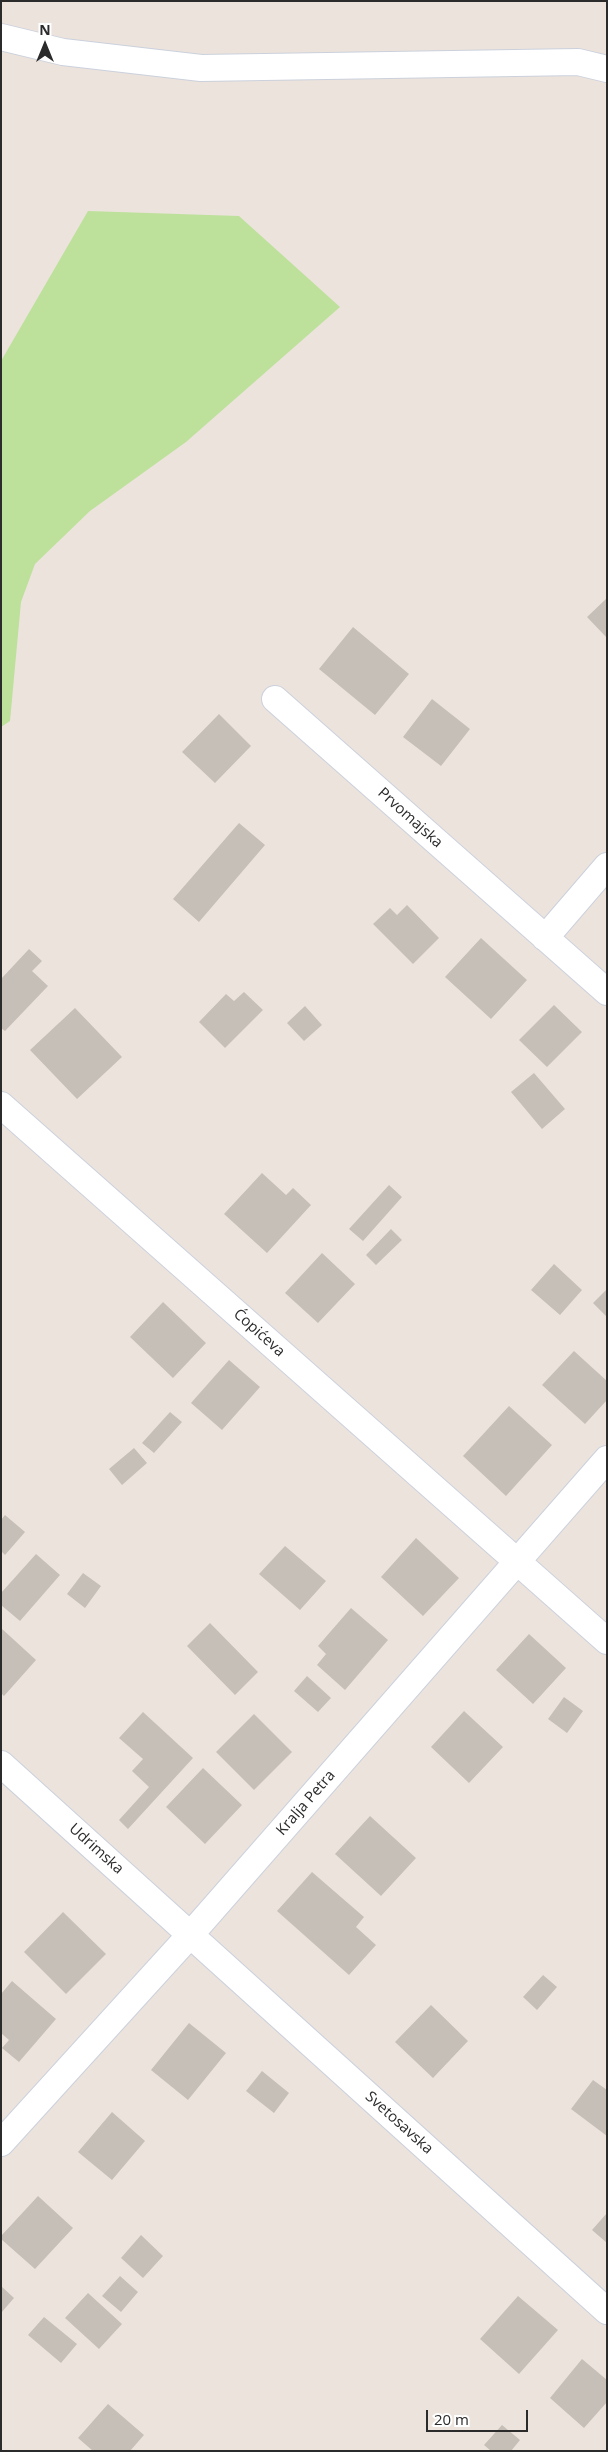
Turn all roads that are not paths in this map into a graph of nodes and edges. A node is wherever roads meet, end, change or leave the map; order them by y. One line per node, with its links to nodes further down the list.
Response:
1 (1, 37): 2 (street)
2 (607, 68)
3 (275, 699): 5 (street, Prvomajska)
4 (607, 866): 5 (street)
5 (545, 938): 6 (street, Prvomajska)
6 (607, 992)
7 (1, 1105): 9 (street, Ćopićeva)
8 (607, 1460): 9 (street, Kralja Petra)
9 (517, 1562): 10 (street, Ćopićeva); 12 (street, Kralja Petra)
10 (607, 1641)
11 (1, 1764): 12 (street, Udrimska)
12 (191, 1934): 13 (street, Kralja Petra); 14 (street, Svetosavska)
13 (1, 2143)
14 (607, 2311)

